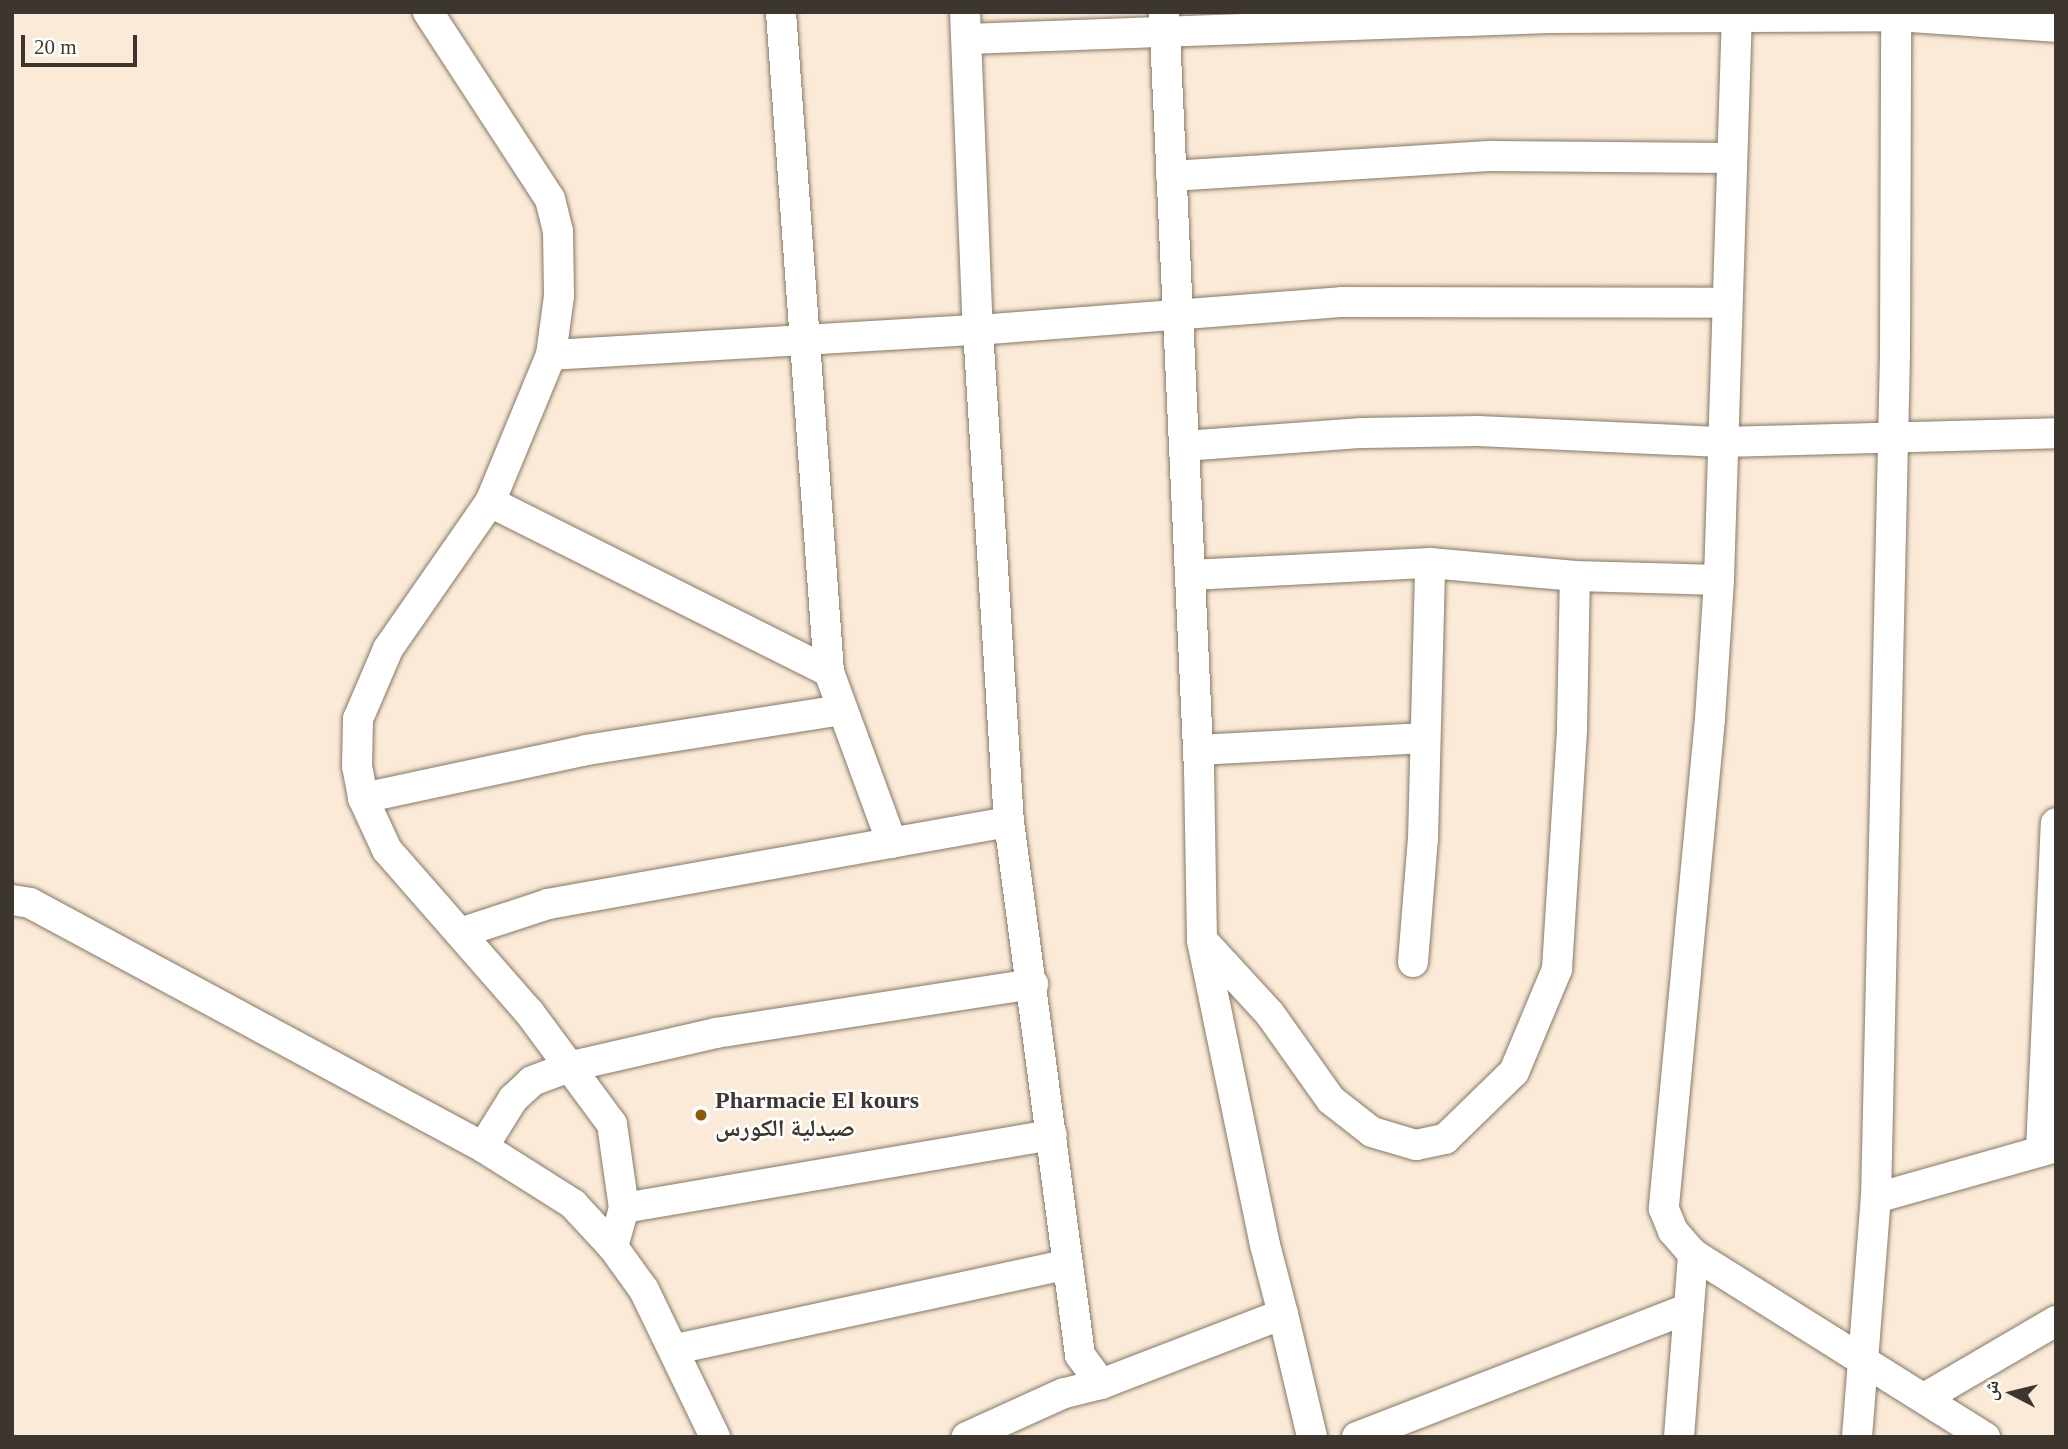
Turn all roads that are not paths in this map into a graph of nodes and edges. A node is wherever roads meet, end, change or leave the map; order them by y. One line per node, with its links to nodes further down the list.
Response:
1 (428, 12): 14 (street)
2 (781, 12): 13 (street)
3 (1896, 14): 4 (street); 7 (street); 16 (street)
4 (1737, 16): 5 (street); 8 (street)
5 (1165, 22): 6 (street); 9 (street)
6 (966, 25): 12 (street)
7 (2056, 27)
8 (1731, 158): 9 (street); 10 (street)
9 (1171, 176): 11 (street)
10 (1727, 303): 11 (street); 17 (street)
11 (1178, 314): 12 (street); 18 (street)
12 (978, 330): 13 (street); 29 (street)
13 (804, 339): 14 (street); 24 (street)
14 (551, 355): 19 (street)
15 (2056, 433): 16 (street)
16 (1891, 435): 17 (street); 41 (street)
17 (1723, 442): 18 (street); 23 (street)
18 (1184, 446): 21 (street)
19 (490, 502): 24 (street); 28 (street)
20 (1430, 563): 21 (street); 22 (street); 26 (street)
21 (1190, 575): 27 (street)
22 (1575, 576): 23 (street); 34 (street)
23 (1719, 580): 44 (street)
24 (829, 672): 25 (street)
25 (842, 710): 28 (street); 31 (street)
26 (1425, 738): 27 (street); 35 (street)
27 (1198, 750): 34 (street)
28 (363, 798): 33 (street)
29 (1009, 822): 31 (street); 36 (street)
30 (2056, 823): 40 (street)
31 (892, 843): 33 (street)
32 (12, 900): 39 (street)
33 (460, 933): 37 (street)
34 (1202, 940): 47 (street)
35 (1413, 962)
36 (1033, 984): 37 (street); 38 (street)
37 (572, 1066): 39 (street); 42 (street)
38 (1052, 1135): 42 (street); 45 (street)
39 (483, 1147): 43 (street)
40 (2048, 1149): 41 (street)
41 (1875, 1198): 50 (street)
42 (624, 1208): 43 (street)
43 (613, 1247): 49 (street)
44 (1693, 1254): 46 (street); 50 (street)
45 (1068, 1264): 49 (street); 51 (street)
46 (1689, 1308): 56 (street); 57 (street)
47 (1283, 1314): 51 (street); 55 (street)
48 (2056, 1321): 52 (street)
49 (676, 1349): 53 (street)
50 (1865, 1360): 52 (street); 58 (street)
51 (1101, 1384): 54 (street)
52 (1926, 1397): 59 (street)
53 (715, 1437)
54 (967, 1437)
55 (1312, 1437)
56 (1357, 1437)
57 (1679, 1437)
58 (1857, 1437)
59 (1985, 1437)

